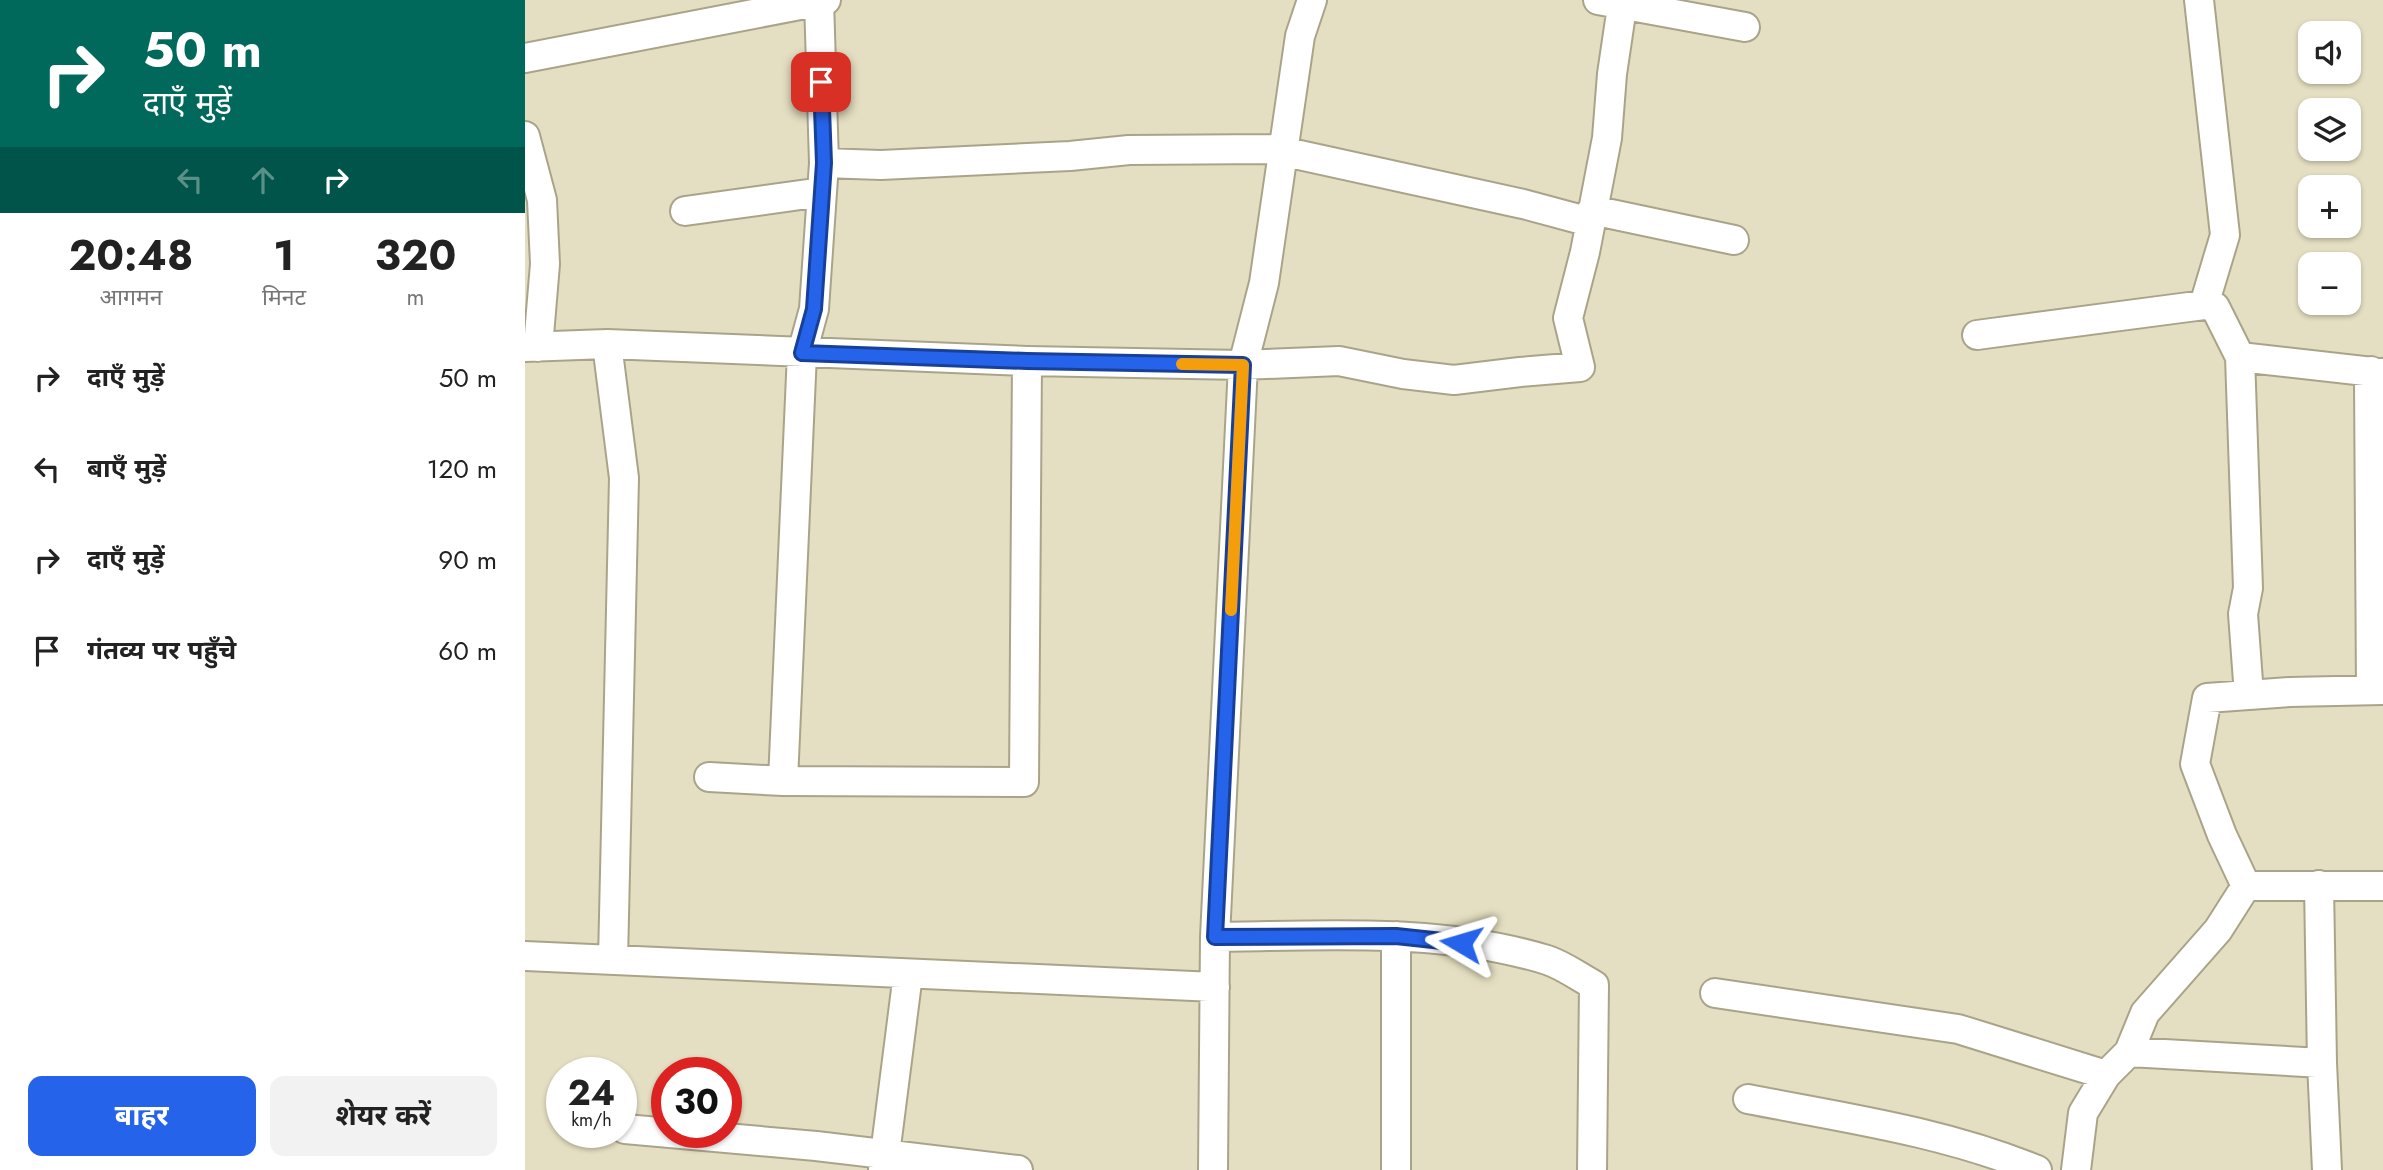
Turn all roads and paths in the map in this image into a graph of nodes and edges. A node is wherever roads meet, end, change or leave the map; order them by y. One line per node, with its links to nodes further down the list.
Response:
1 (819, 0): 2 (street); 7 (street); 10 (street)
2 (826, 0)
3 (1313, 0): 9 (street)
4 (2199, 0): 15 (street)
5 (1614, 1): 6 (street); 13 (street)
6 (1745, 27)
7 (525, 58)
8 (525, 136): 18 (street)
9 (1283, 151): 10 (street); 13 (street); 22 (street)
10 (824, 163): 11 (street)
11 (822, 192): 12 (street); 19 (street)
12 (685, 211)
13 (1591, 216): 14 (street); 22 (street)
14 (1734, 240)
15 (2204, 305): 16 (street); 20 (street)
16 (1977, 335)
17 (607, 344): 18 (street); 19 (street); 34 (street)
18 (531, 347)
19 (802, 353): 21 (street); 27 (street)
20 (2240, 357): 23 (street); 25 (street)
21 (1027, 361): 22 (street); 27 (street)
22 (1243, 365): 32 (street)
23 (2377, 372): 24 (street)
24 (2377, 690): 25 (street)
25 (2249, 695): 29 (street)
26 (709, 777): 27 (street)
27 (783, 781)
28 (2319, 885): 29 (street); 30 (street); 39 (street)
29 (2246, 886): 38 (street)
30 (2383, 886)
31 (1396, 936): 32 (street); 46 (street); 47 (street)
32 (1215, 937): 36 (street)
33 (525, 956): 34 (street)
34 (613, 960): 35 (street)
35 (908, 974): 36 (street); 43 (street)
36 (1215, 987): 45 (street)
37 (1715, 993): 40 (street)
38 (2129, 1052): 39 (street); 40 (street)
39 (2322, 1063): 50 (street)
40 (2106, 1075): 49 (street)
41 (1748, 1099): 48 (street)
42 (637, 1130): 43 (street)
43 (884, 1163): 44 (street)
44 (1018, 1170)
45 (1213, 1170)
46 (1396, 1170)
47 (1592, 1170)
48 (2037, 1170)
49 (2075, 1170)
50 (2327, 1170)

